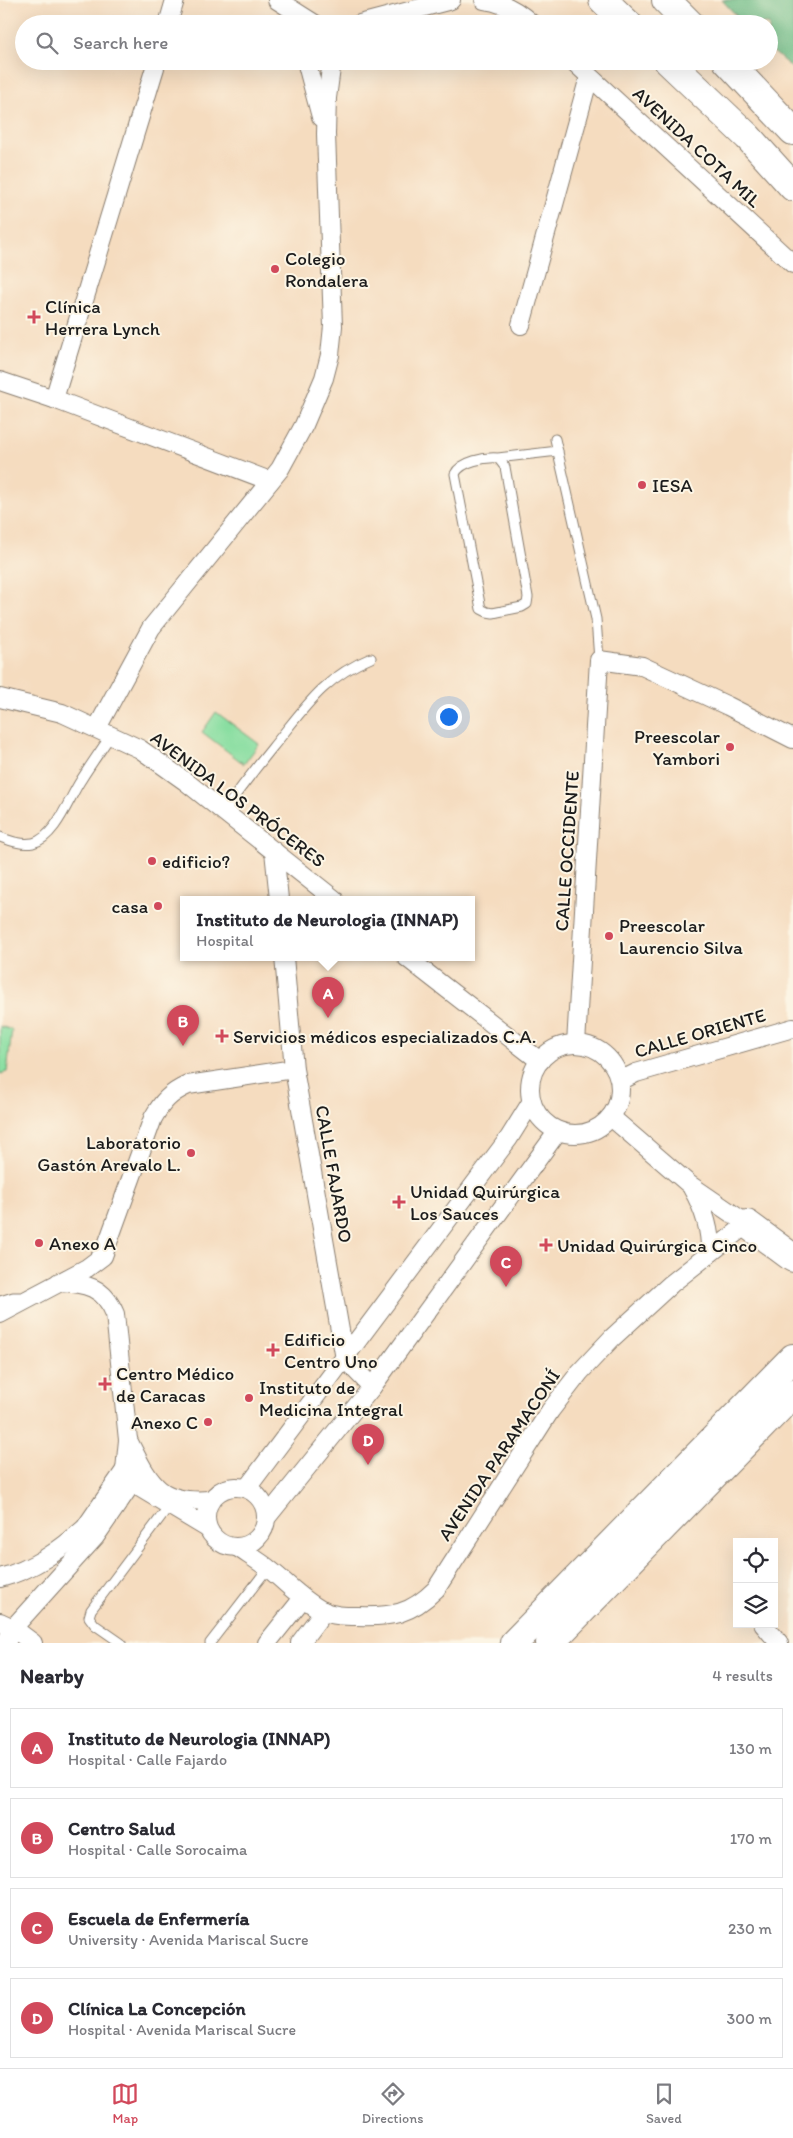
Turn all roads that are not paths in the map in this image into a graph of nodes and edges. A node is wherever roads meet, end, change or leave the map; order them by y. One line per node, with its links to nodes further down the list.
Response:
1 (175, 0): 7 (street)
2 (450, 0): 10 (street)
3 (484, 0): 11 (street)
4 (603, 0): 12 (highway)
5 (666, 0): 13 (highway)
6 (278, 1): 8 (street); 9 (street)
7 (171, 15)
8 (285, 15)
9 (301, 15)
10 (394, 15)
11 (523, 15)
12 (619, 15)
13 (681, 15)
14 (154, 70): 27 (street)
15 (308, 70): 22 (street)
16 (331, 70): 22 (street)
17 (582, 70): 20 (street, AVENIDA COTA MIL)
18 (677, 70): 23 (highway)
19 (735, 70): 21 (highway)
20 (589, 77): 24 (street, AVENIDA COTA MIL); 25 (street)
21 (793, 131)
22 (326, 134): 31 (street)
23 (793, 187)
24 (793, 264)
25 (521, 325)
26 (0, 382): 27 (street)
27 (54, 399): 31 (street)
28 (555, 439): 29 (lane)
29 (558, 451): 30 (lane); 33 (lane)
30 (498, 458): 30 (lane)
31 (270, 481): 35 (street)
32 (371, 658): 37 (lane)
33 (599, 660): 36 (street); 45 (street, CALLE OCCIDENTE)
34 (0, 698): 35 (street, AVENIDA LOS PRÓCERES)
35 (104, 731): 37 (street, AVENIDA LOS PRÓCERES); 38 (lane)
36 (793, 739)
37 (223, 812): 39 (street, AVENIDA LOS PRÓCERES)
38 (0, 837)
39 (274, 851): 40 (street); 41 (street, AVENIDA LOS PRÓCERES)
40 (279, 896)
41 (330, 896)
42 (284, 961): 47 (street, CALLE FAJARDO)
43 (411, 961): 46 (street)
44 (793, 1028): 48 (street, CALLE ORIENTE)
45 (576, 1044): 46 (street); 48 (street)
46 (540, 1061): 49 (street)
47 (294, 1069): 56 (street); 61 (street, CALLE FAJARDO)
48 (620, 1081): 50 (street)
49 (532, 1101): 51 (street); 61 (street)
50 (610, 1117): 51 (street); 52 (street)
51 (558, 1131): 62 (street)
52 (690, 1185): 53 (street); 54 (street)
53 (747, 1224): 54 (street, AVENIDA PARAMACONÍ); 55 (highway)
54 (710, 1253): 75 (street, AVENIDA PARAMACONÍ)
55 (793, 1258)
56 (59, 1282): 57 (street); 64 (street)
57 (31, 1298): 58 (lane); 59 (street)
58 (0, 1301)
59 (0, 1314)
60 (793, 1358): 83 (highway)
61 (345, 1359): 62 (street); 66 (street)
62 (372, 1387): 69 (street)
63 (793, 1394): 84 (highway)
64 (128, 1440): 65 (street); 67 (street)
65 (128, 1476): 68 (street); 73 (street); 77 (street)
66 (247, 1488): 67 (street); 69 (street)
67 (210, 1500): 70 (street)
68 (169, 1506): 70 (street); 79 (lane)
69 (264, 1525): 71 (street); 72 (street)
70 (207, 1528): 71 (street)
71 (237, 1548): 72 (street, AVENIDA PARAMACONÍ)
72 (268, 1568): 74 (street, AVENIDA PARAMACONÍ); 80 (lane)
73 (0, 1578)
74 (303, 1598): 75 (street, AVENIDA PARAMACONÍ); 81 (street)
75 (324, 1611): 82 (street)
76 (766, 1628): 85 (street)
77 (6, 1631): 78 (street)
78 (33, 1643)
79 (122, 1643)
80 (210, 1643)
81 (267, 1643)
82 (300, 1643)
83 (514, 1643)
84 (550, 1643)
85 (779, 1643)

